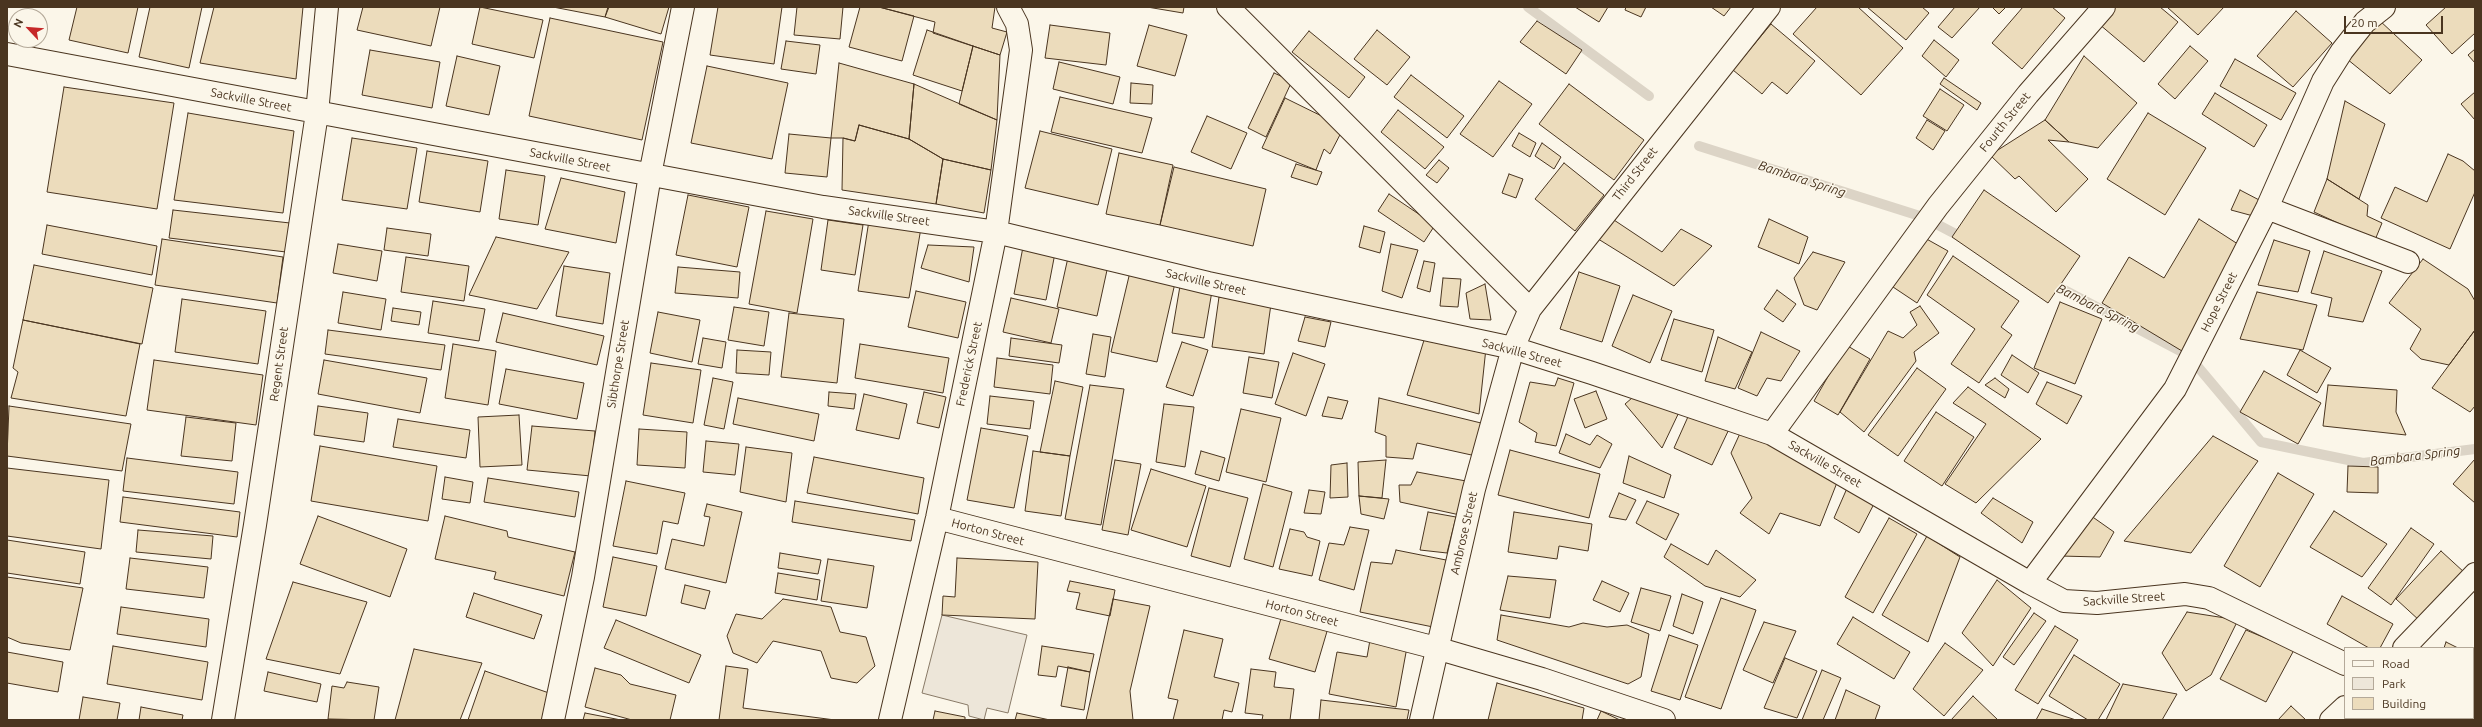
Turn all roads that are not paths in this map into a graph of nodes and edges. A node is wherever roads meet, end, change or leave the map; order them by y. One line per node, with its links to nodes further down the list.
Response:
1 (327, 7): 9 (street, Regent Street)
2 (683, 7): 10 (street, Sibthorpe Street)
3 (1008, 7): 12 (street, Frederick Street)
4 (1228, 7): 14 (street)
5 (1769, 7): 14 (street, Third Street)
6 (2104, 7): 16 (street, Fourth Street)
7 (2384, 7): 11 (street, Hope Street)
8 (7, 54): 9 (street, Sackville Street)
9 (317, 113): 10 (street, Sackville Street); 24 (street, Regent Street)
10 (650, 175): 12 (street, Sackville Street); 25 (street, Sibthorpe Street)
11 (2266, 208): 13 (street); 19 (street, Hope Street)
12 (996, 232): 15 (street, Sackville Street); 17 (street, Frederick Street)
13 (2408, 262)
14 (1530, 309): 15 (street, Third Street)
15 (1513, 348): 16 (street, Sackville Street); 21 (street, Ambrose Street)
16 (1772, 434): 19 (street, Sackville Street)
17 (937, 518): 21 (street, Horton Street); 26 (street, Frederick Street)
18 (2475, 574): 20 (street)
19 (2030, 584): 22 (street, Sackville Street)
20 (2405, 647)
21 (1436, 648): 27 (street, Ambrose Street); 28 (street, Horton Street)
22 (2344, 664)
23 (2344, 708): 29 (street)
24 (223, 720)
25 (553, 720)
26 (890, 720)
27 (1421, 720)
28 (1664, 720)
29 (2331, 720)

